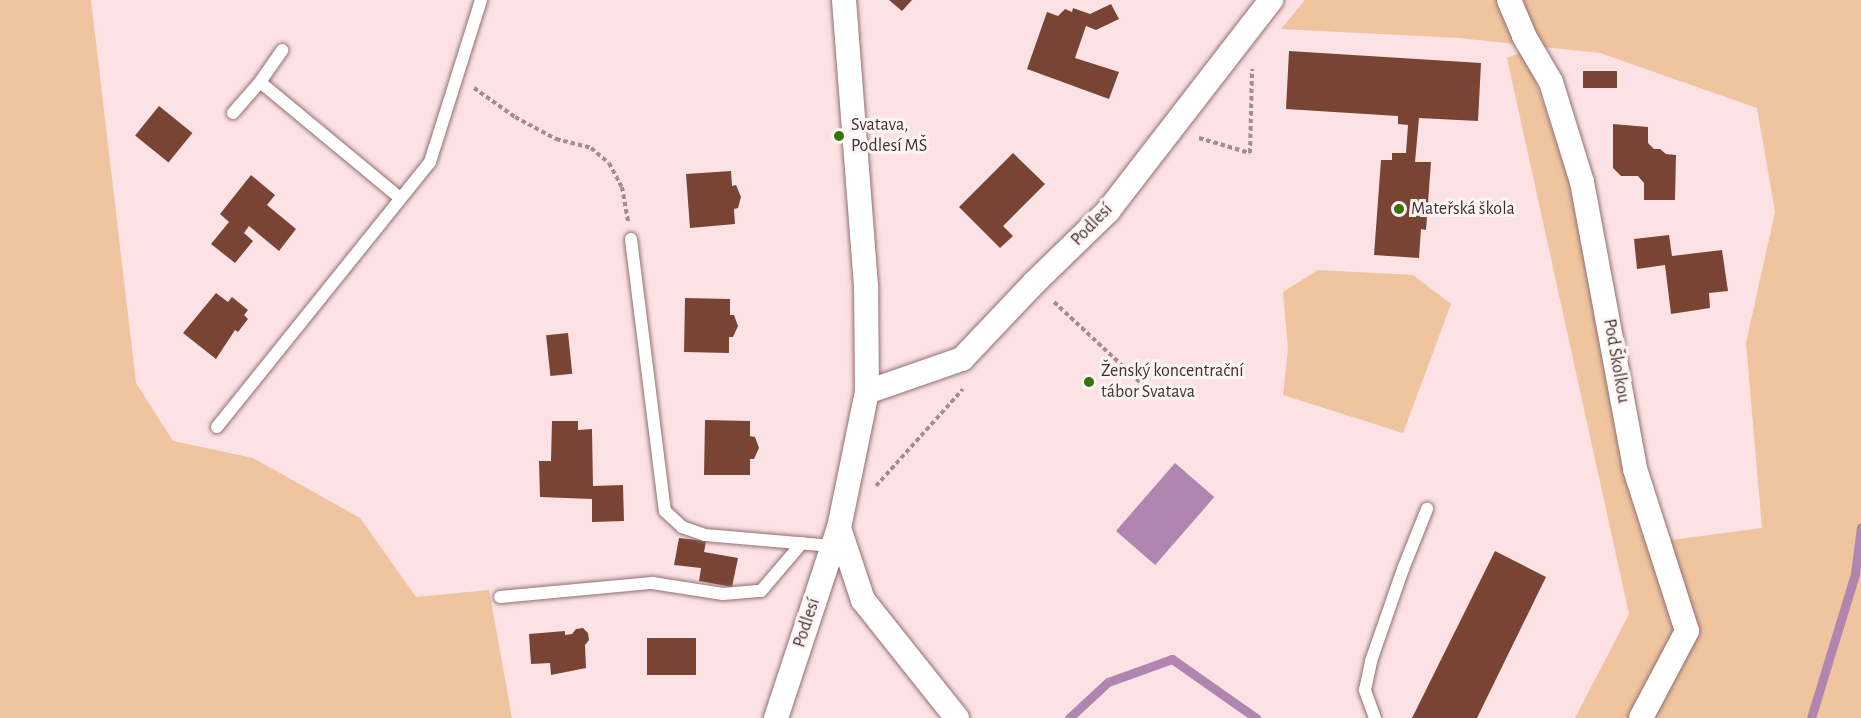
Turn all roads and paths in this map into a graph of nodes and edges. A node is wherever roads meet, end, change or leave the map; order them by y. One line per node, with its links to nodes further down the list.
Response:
1 (481, 0): 7 (lane)
2 (843, 0): 15 (street, Podlesí)
3 (1271, 0): 13 (street, Podlesí)
4 (1509, 0): 24 (street, Pod Školkou)
5 (282, 50): 8 (lane)
6 (1252, 66): 10 (path)
7 (458, 74): 11 (lane); 12 (path)
8 (260, 82): 9 (lane); 11 (lane)
9 (233, 113)
10 (1250, 153)
11 (400, 198): 16 (lane)
12 (631, 239): 19 (lane)
13 (1034, 283): 14 (path); 15 (street, Podlesí)
14 (1144, 386)
15 (867, 392): 18 (street, Podlesí)
16 (217, 427)
17 (1427, 509): 23 (lane)
18 (836, 537): 19 (lane); 21 (street, Podlesí); 22 (street)
19 (802, 543): 20 (lane)
20 (500, 597)
21 (776, 718)
22 (957, 718)
23 (1375, 718)
24 (1641, 718)

